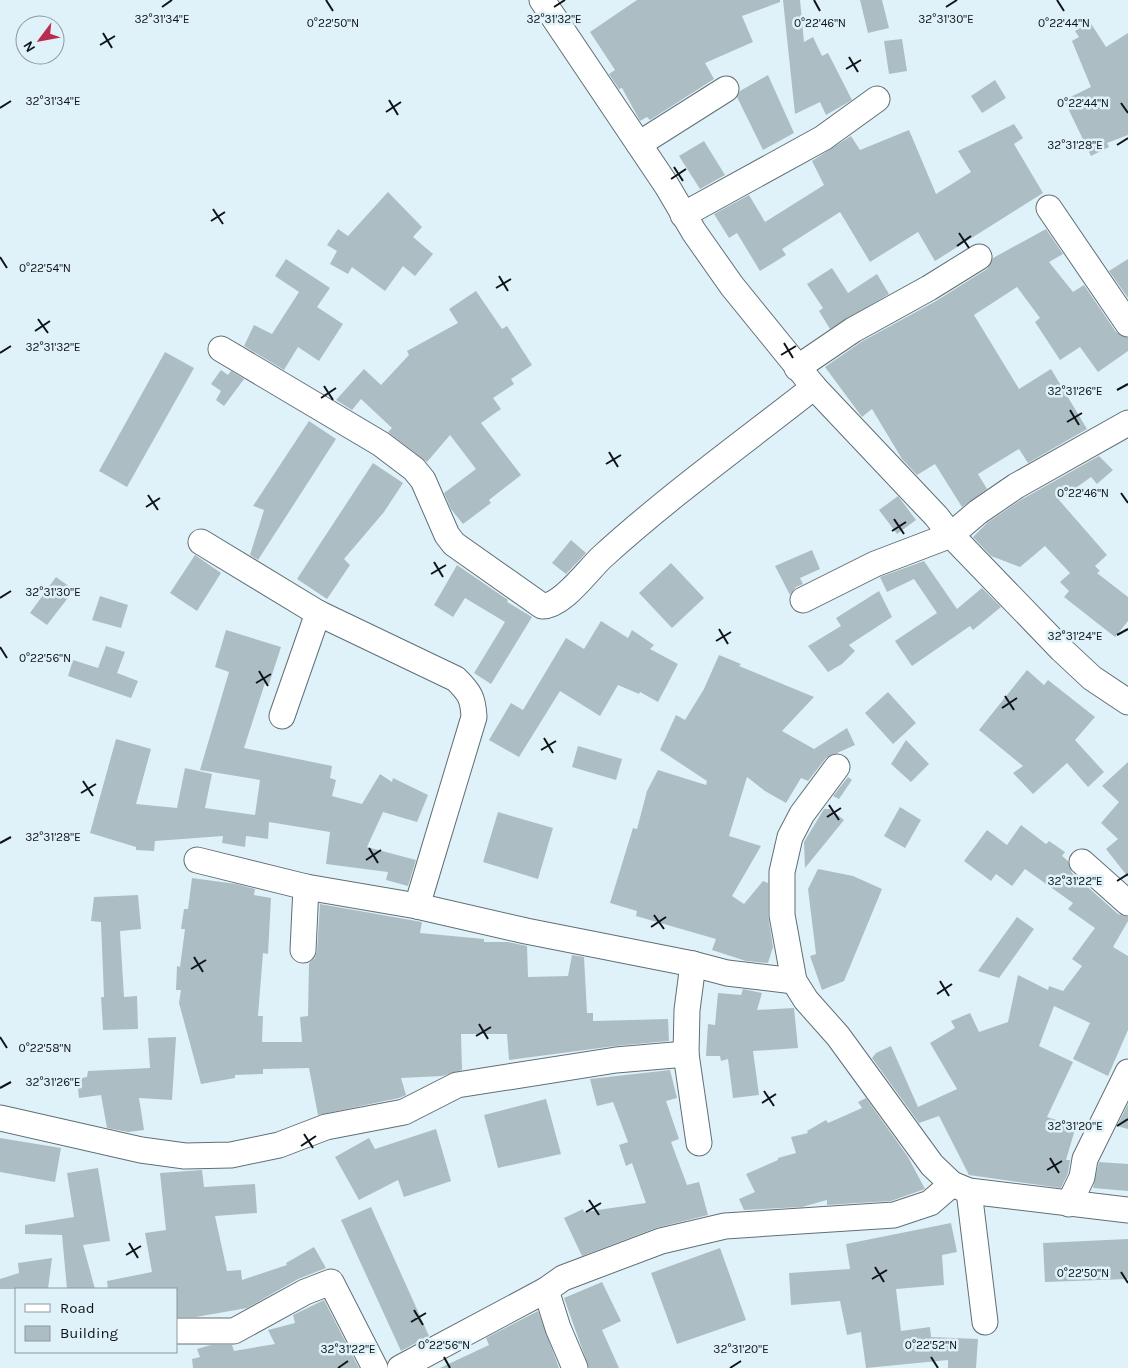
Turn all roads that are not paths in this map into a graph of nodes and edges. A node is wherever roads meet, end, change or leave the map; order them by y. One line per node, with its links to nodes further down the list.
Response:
1 (542, 0): 4 (street)
2 (726, 89): 4 (street)
3 (878, 99): 6 (street)
4 (639, 144): 6 (street)
5 (1049, 208): 8 (street)
6 (683, 215): 10 (street)
7 (979, 257): 10 (street)
8 (1128, 324)
9 (221, 349): 11 (street)
10 (797, 368): 11 (street)
11 (814, 387): 13 (street)
12 (1128, 423): 13 (street)
13 (950, 535): 15 (street); 17 (street)
14 (201, 542): 16 (street)
15 (803, 600)
16 (318, 613): 18 (street); 24 (street)
17 (1128, 702)
18 (282, 716)
19 (837, 767): 27 (street)
20 (197, 860): 22 (street)
21 (1082, 862): 23 (street)
22 (306, 887): 24 (street); 25 (street)
23 (1128, 903)
24 (417, 906): 26 (street)
25 (302, 950)
26 (693, 964): 27 (street); 28 (street)
27 (794, 982): 32 (street)
28 (686, 1054): 30 (street); 31 (street)
29 (1128, 1072): 33 (street)
30 (0, 1118)
31 (699, 1143)
32 (961, 1187): 33 (street); 35 (street); 36 (street)
33 (1069, 1204): 34 (street)
34 (1128, 1210)
35 (546, 1290): 39 (street); 40 (street)
36 (985, 1322)
37 (178, 1331): 38 (street)
38 (375, 1368)
39 (400, 1368)
40 (575, 1368)

